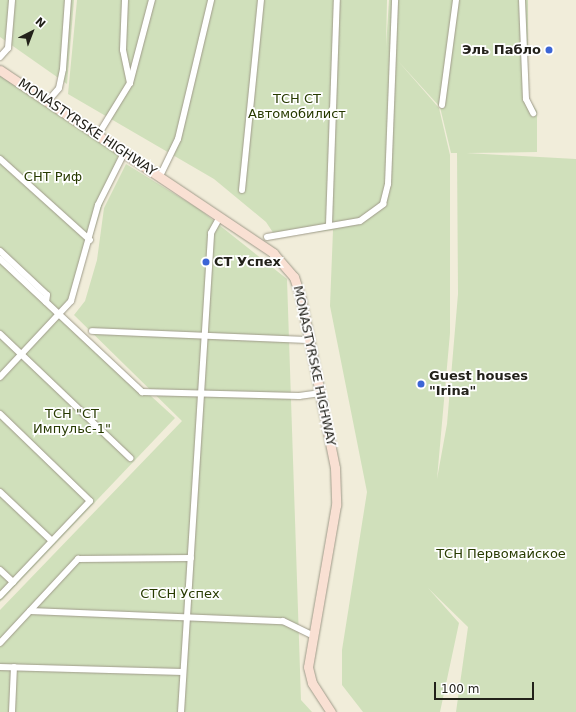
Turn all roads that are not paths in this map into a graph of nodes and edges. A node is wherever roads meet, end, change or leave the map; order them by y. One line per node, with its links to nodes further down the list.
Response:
1 (12, 0): 11 (street)
2 (68, 0): 14 (street)
3 (125, 0): 13 (street)
4 (152, 0): 13 (street)
5 (212, 0): 20 (street)
6 (261, 0): 21 (street)
7 (337, 0): 23 (street)
8 (395, 0): 23 (street)
9 (456, 0): 15 (street)
10 (522, 0): 16 (street)
11 (0, 57)
12 (0, 70): 14 (main road, MONASTYRSKE HIGHWAY)
13 (130, 83): 17 (street)
14 (47, 102): 17 (main road, MONASTYRSKE HIGHWAY)
15 (442, 105)
16 (533, 113)
17 (98, 135): 18 (main road, MONASTYRSKE HIGHWAY)
18 (124, 153): 20 (main road, MONASTYRSKE HIGHWAY); 25 (street)
19 (0, 159): 25 (street)
20 (160, 176): 22 (main road, MONASTYRSKE HIGHWAY)
21 (242, 190)
22 (220, 217): 32 (street); 33 (main road, MONASTYRSKE HIGHWAY)
23 (329, 224): 24 (street)
24 (267, 237)
25 (90, 240): 29 (street)
26 (0, 251): 28 (street)
27 (0, 259): 28 (street)
28 (46, 302): 29 (street)
29 (60, 315): 34 (street); 36 (street)
30 (92, 331): 32 (street)
31 (0, 334): 34 (street)
32 (204, 336): 33 (street); 36 (street)
33 (310, 340): 37 (main road, MONASTYRSKE HIGHWAY)
34 (21, 354): 35 (street); 39 (street)
35 (0, 377)
36 (202, 393): 37 (street); 42 (street)
37 (321, 393): 48 (main road, MONASTYRSKE HIGHWAY)
38 (0, 414): 41 (street)
39 (130, 458)
40 (0, 492): 41 (street)
41 (52, 541): 44 (street)
42 (191, 558): 46 (street); 47 (street)
43 (0, 570): 44 (street)
44 (13, 582): 45 (street)
45 (0, 596)
46 (30, 611): 47 (street); 49 (street)
47 (188, 618): 48 (street); 52 (street)
48 (312, 635): 55 (main road, MONASTYRSKE HIGHWAY)
49 (0, 643)
50 (0, 667): 51 (street)
51 (14, 667): 52 (street); 53 (street)
52 (183, 672): 54 (street)
53 (12, 712)
54 (181, 712)
55 (330, 712)

